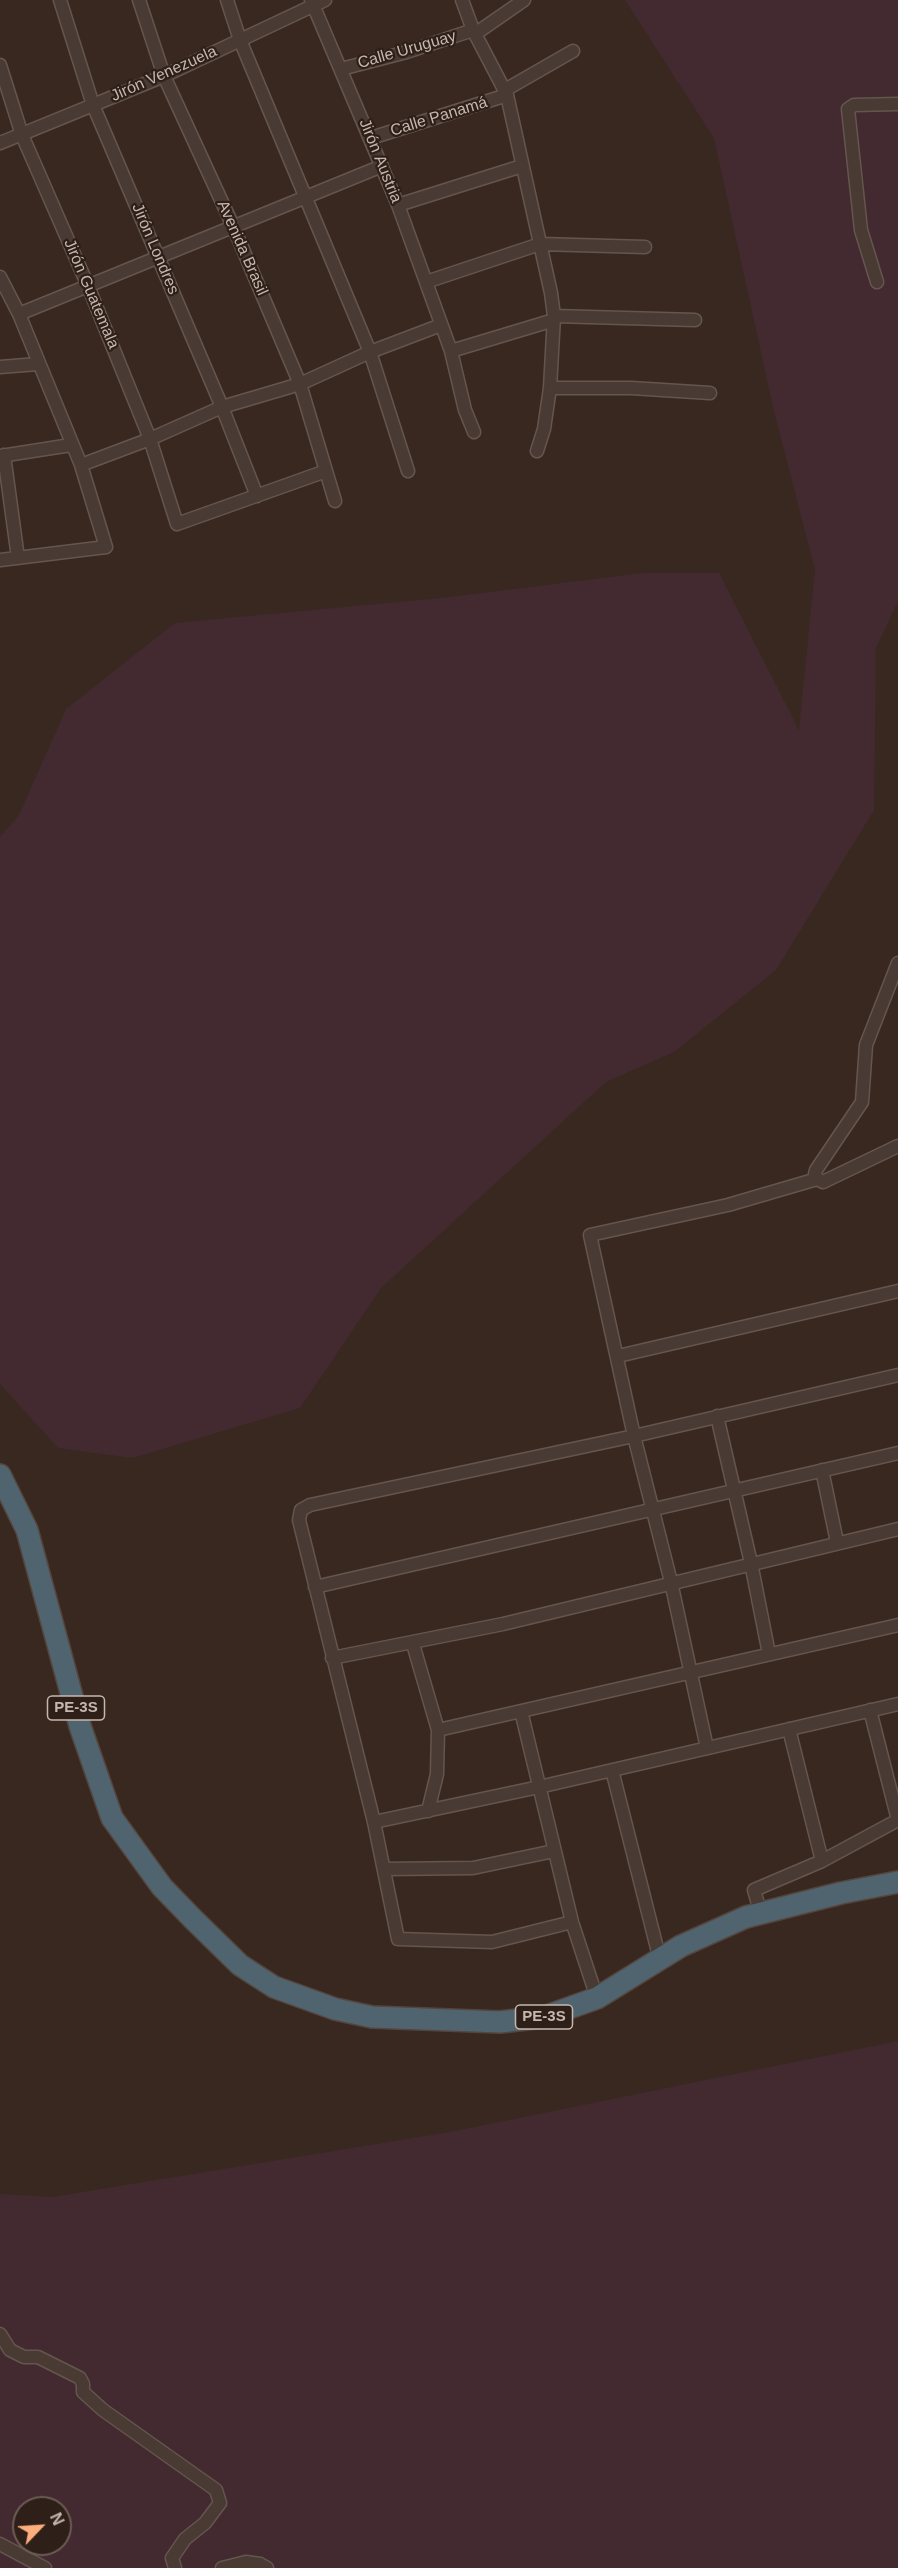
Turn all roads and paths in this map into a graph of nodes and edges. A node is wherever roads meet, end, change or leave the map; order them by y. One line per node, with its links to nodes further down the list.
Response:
1 (60, 0): 16 (street, Jirón Londres)
2 (139, 0): 13 (street, Avenida Brasil)
3 (227, 0): 9 (street)
4 (325, 0): 7 (street, Jirón Venezuela)
5 (462, 0): 8 (street)
6 (524, 0): 8 (street, Calle Uruguay)
7 (312, 3): 9 (street, Jirón Venezuela); 12 (street, Jirón Austria)
8 (474, 32): 12 (street, Calle Uruguay); 14 (street)
9 (240, 40): 13 (street, Jirón Venezuela); 22 (street)
10 (573, 51): 14 (street, Calle Panamá)
11 (0, 65): 17 (street, Jirón Guatemala)
12 (341, 69): 18 (street, Jirón Austria)
13 (164, 76): 16 (street, Jirón Venezuela); 24 (street, Avenida Brasil)
14 (506, 92): 18 (street, Calle Panamá); 21 (street)
15 (898, 104): 30 (street)
16 (93, 105): 17 (street, Jirón Venezuela); 27 (street, Jirón Londres)
17 (22, 135): 19 (street, Jirón Venezuela); 31 (street, Jirón Guatemala)
18 (371, 138): 20 (street, Jirón Austria)
19 (0, 143)
20 (382, 166): 22 (street); 23 (street, Jirón Austria)
21 (522, 166): 23 (street); 25 (street)
22 (306, 198): 24 (street); 37 (street)
23 (398, 205): 29 (street, Jirón Austria)
24 (233, 226): 27 (street); 40 (street, Avenida Brasil)
25 (540, 244): 26 (street); 29 (street); 33 (street)
26 (645, 247)
27 (158, 256): 31 (street); 43 (street, Jirón Londres)
28 (0, 277): 32 (street)
29 (426, 282): 35 (street, Jirón Austria)
30 (877, 282)
31 (88, 286): 32 (street); 45 (street, Jirón Guatemala)
32 (19, 314): 38 (street)
33 (554, 318): 34 (street); 36 (street); 41 (street)
34 (695, 320)
35 (441, 325): 36 (street, Jirón Austria); 37 (street)
36 (451, 351): 44 (street, Jirón Austria)
37 (370, 352): 40 (street); 51 (street)
38 (38, 364): 39 (street); 46 (street)
39 (0, 367)
40 (300, 384): 43 (street); 50 (street, Avenida Brasil)
41 (550, 388): 42 (street); 47 (street)
42 (710, 393)
43 (222, 407): 45 (street); 52 (street, Jirón Londres)
44 (474, 432)
45 (150, 439): 49 (street); 52 (street, Jirón Guatemala)
46 (71, 446): 48 (street); 49 (street)
47 (537, 451)
48 (2, 455): 54 (street)
49 (81, 465): 54 (street)
50 (326, 471): 52 (street); 53 (street, Avenida Brasil)
51 (408, 471)
52 (256, 496)
53 (335, 501)
54 (18, 558): 55 (street)
55 (0, 560)
56 (898, 966): 58 (street)
57 (898, 1146): 58 (street)
58 (817, 1179): 60 (street)
59 (898, 1291): 60 (street)
60 (618, 1356): 63 (street)
61 (898, 1375): 62 (street)
62 (717, 1416): 63 (street); 67 (street)
63 (634, 1436): 68 (street); 73 (street)
64 (898, 1453): 65 (street)
65 (822, 1470): 67 (street); 70 (street)
66 (0, 1474): 97 (highway, PE-3S)
67 (735, 1492): 68 (street); 71 (street)
68 (653, 1510): 72 (street); 73 (street)
69 (898, 1529): 70 (street)
70 (837, 1542): 71 (street)
71 (751, 1563): 72 (street); 76 (street)
72 (671, 1582): 75 (street); 78 (street)
73 (315, 1587): 77 (street)
74 (898, 1624): 76 (street)
75 (413, 1644): 77 (street); 83 (street)
76 (769, 1654): 78 (street)
77 (332, 1658): 89 (street)
78 (691, 1672): 81 (street); 84 (street)
79 (898, 1704): 80 (street)
80 (870, 1710): 82 (street); 88 (street)
81 (521, 1711): 83 (street); 86 (street)
82 (789, 1729): 84 (street); 91 (street)
83 (438, 1730): 87 (street)
84 (707, 1748): 85 (street)
85 (612, 1770): 86 (street); 96 (street)
86 (539, 1787): 87 (street); 90 (street)
87 (428, 1811): 89 (street)
88 (898, 1820): 91 (street)
89 (374, 1822): 92 (street)
90 (554, 1851): 92 (street); 95 (street)
91 (822, 1862): 94 (street)
92 (384, 1869): 95 (street)
93 (898, 1882): 94 (highway, PE-3S)
94 (761, 1914): 96 (highway, PE-3S)
95 (572, 1922): 97 (street)
96 (660, 1960): 97 (highway, PE-3S)
97 (597, 1998)
98 (0, 2334): 101 (street)
99 (0, 2544): 100 (street)
100 (45, 2568)
101 (175, 2568)
102 (222, 2568): 103 (street)
103 (267, 2568)

